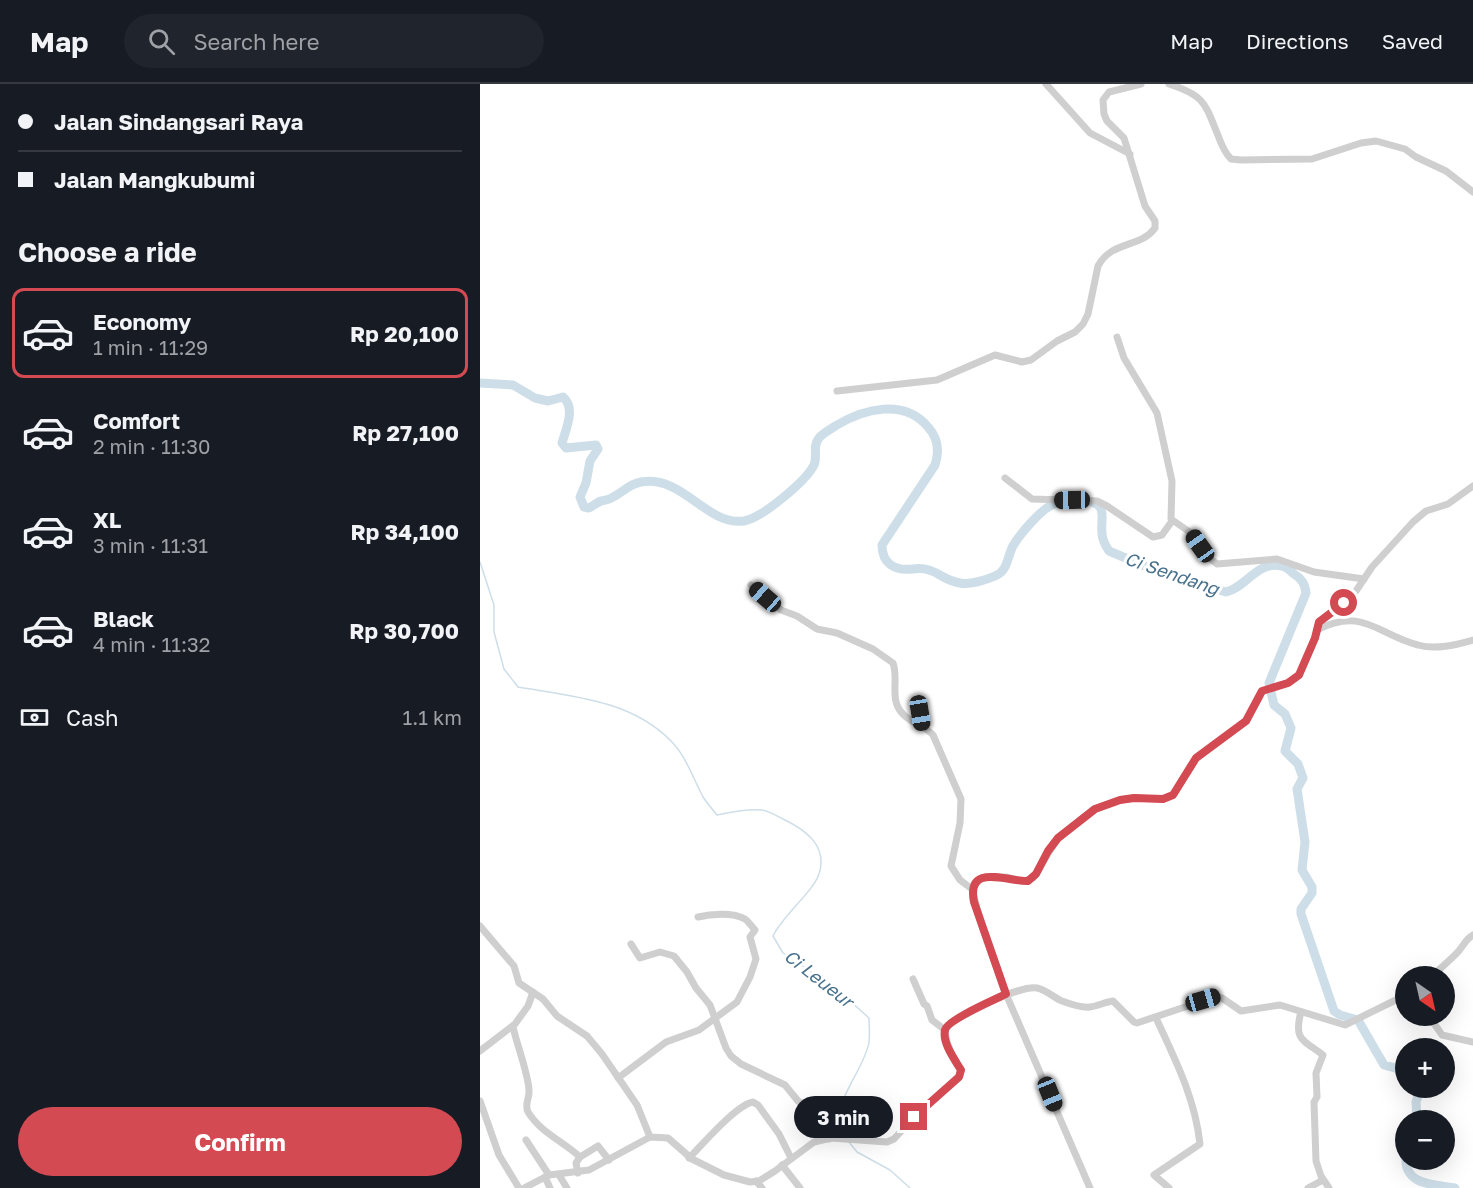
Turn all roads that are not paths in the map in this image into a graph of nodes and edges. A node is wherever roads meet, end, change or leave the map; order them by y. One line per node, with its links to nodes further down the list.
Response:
1 (1046, 84): 4 (street)
2 (1141, 84): 4 (street)
3 (1169, 84): 5 (street)
4 (1130, 154): 7 (street)
5 (1473, 192)
6 (1117, 337): 10 (street)
7 (837, 391)
8 (1005, 478): 10 (street)
9 (1473, 486): 11 (street)
10 (1172, 521): 11 (street)
11 (1364, 579): 13 (street)
12 (751, 585): 16 (street)
13 (1317, 630): 14 (street); 17 (street)
14 (1473, 640)
15 (920, 713): 16 (street)
16 (922, 726): 17 (street)
17 (972, 889): 25 (street)
18 (698, 917): 29 (street)
19 (480, 926): 24 (street)
20 (1473, 935): 22 (street)
21 (631, 944): 29 (street)
22 (1441, 966)
23 (914, 979): 32 (street)
24 (533, 992): 31 (street); 35 (street)
25 (1006, 994): 28 (street); 32 (street); 55 (street)
26 (1395, 1001): 27 (street)
27 (1301, 1012): 28 (street); 48 (street)
28 (1156, 1017): 56 (street)
29 (715, 1018): 35 (street); 38 (street)
30 (1436, 1026): 33 (street)
31 (513, 1027): 34 (street); 40 (street)
32 (945, 1029): 38 (street)
33 (1473, 1042)
34 (480, 1051)
35 (618, 1078): 37 (street)
36 (480, 1101): 50 (street)
37 (650, 1137): 41 (street); 43 (street)
38 (830, 1138): 42 (street)
39 (526, 1140): 47 (street)
40 (580, 1157): 43 (street); 45 (street)
41 (689, 1158): 42 (street); 49 (street)
42 (790, 1158): 44 (street)
43 (609, 1160): 45 (street)
44 (782, 1165): 49 (street); 54 (street)
45 (578, 1173): 46 (street)
46 (559, 1175): 47 (street); 52 (street)
47 (547, 1176): 50 (street); 51 (street)
48 (1323, 1179): 57 (street); 58 (street)
49 (756, 1181): 53 (street)
50 (521, 1188)
51 (550, 1188)
52 (567, 1188)
53 (762, 1188)
54 (800, 1188)
55 (1090, 1188)
56 (1168, 1188)
57 (1308, 1188)
58 (1329, 1188)

